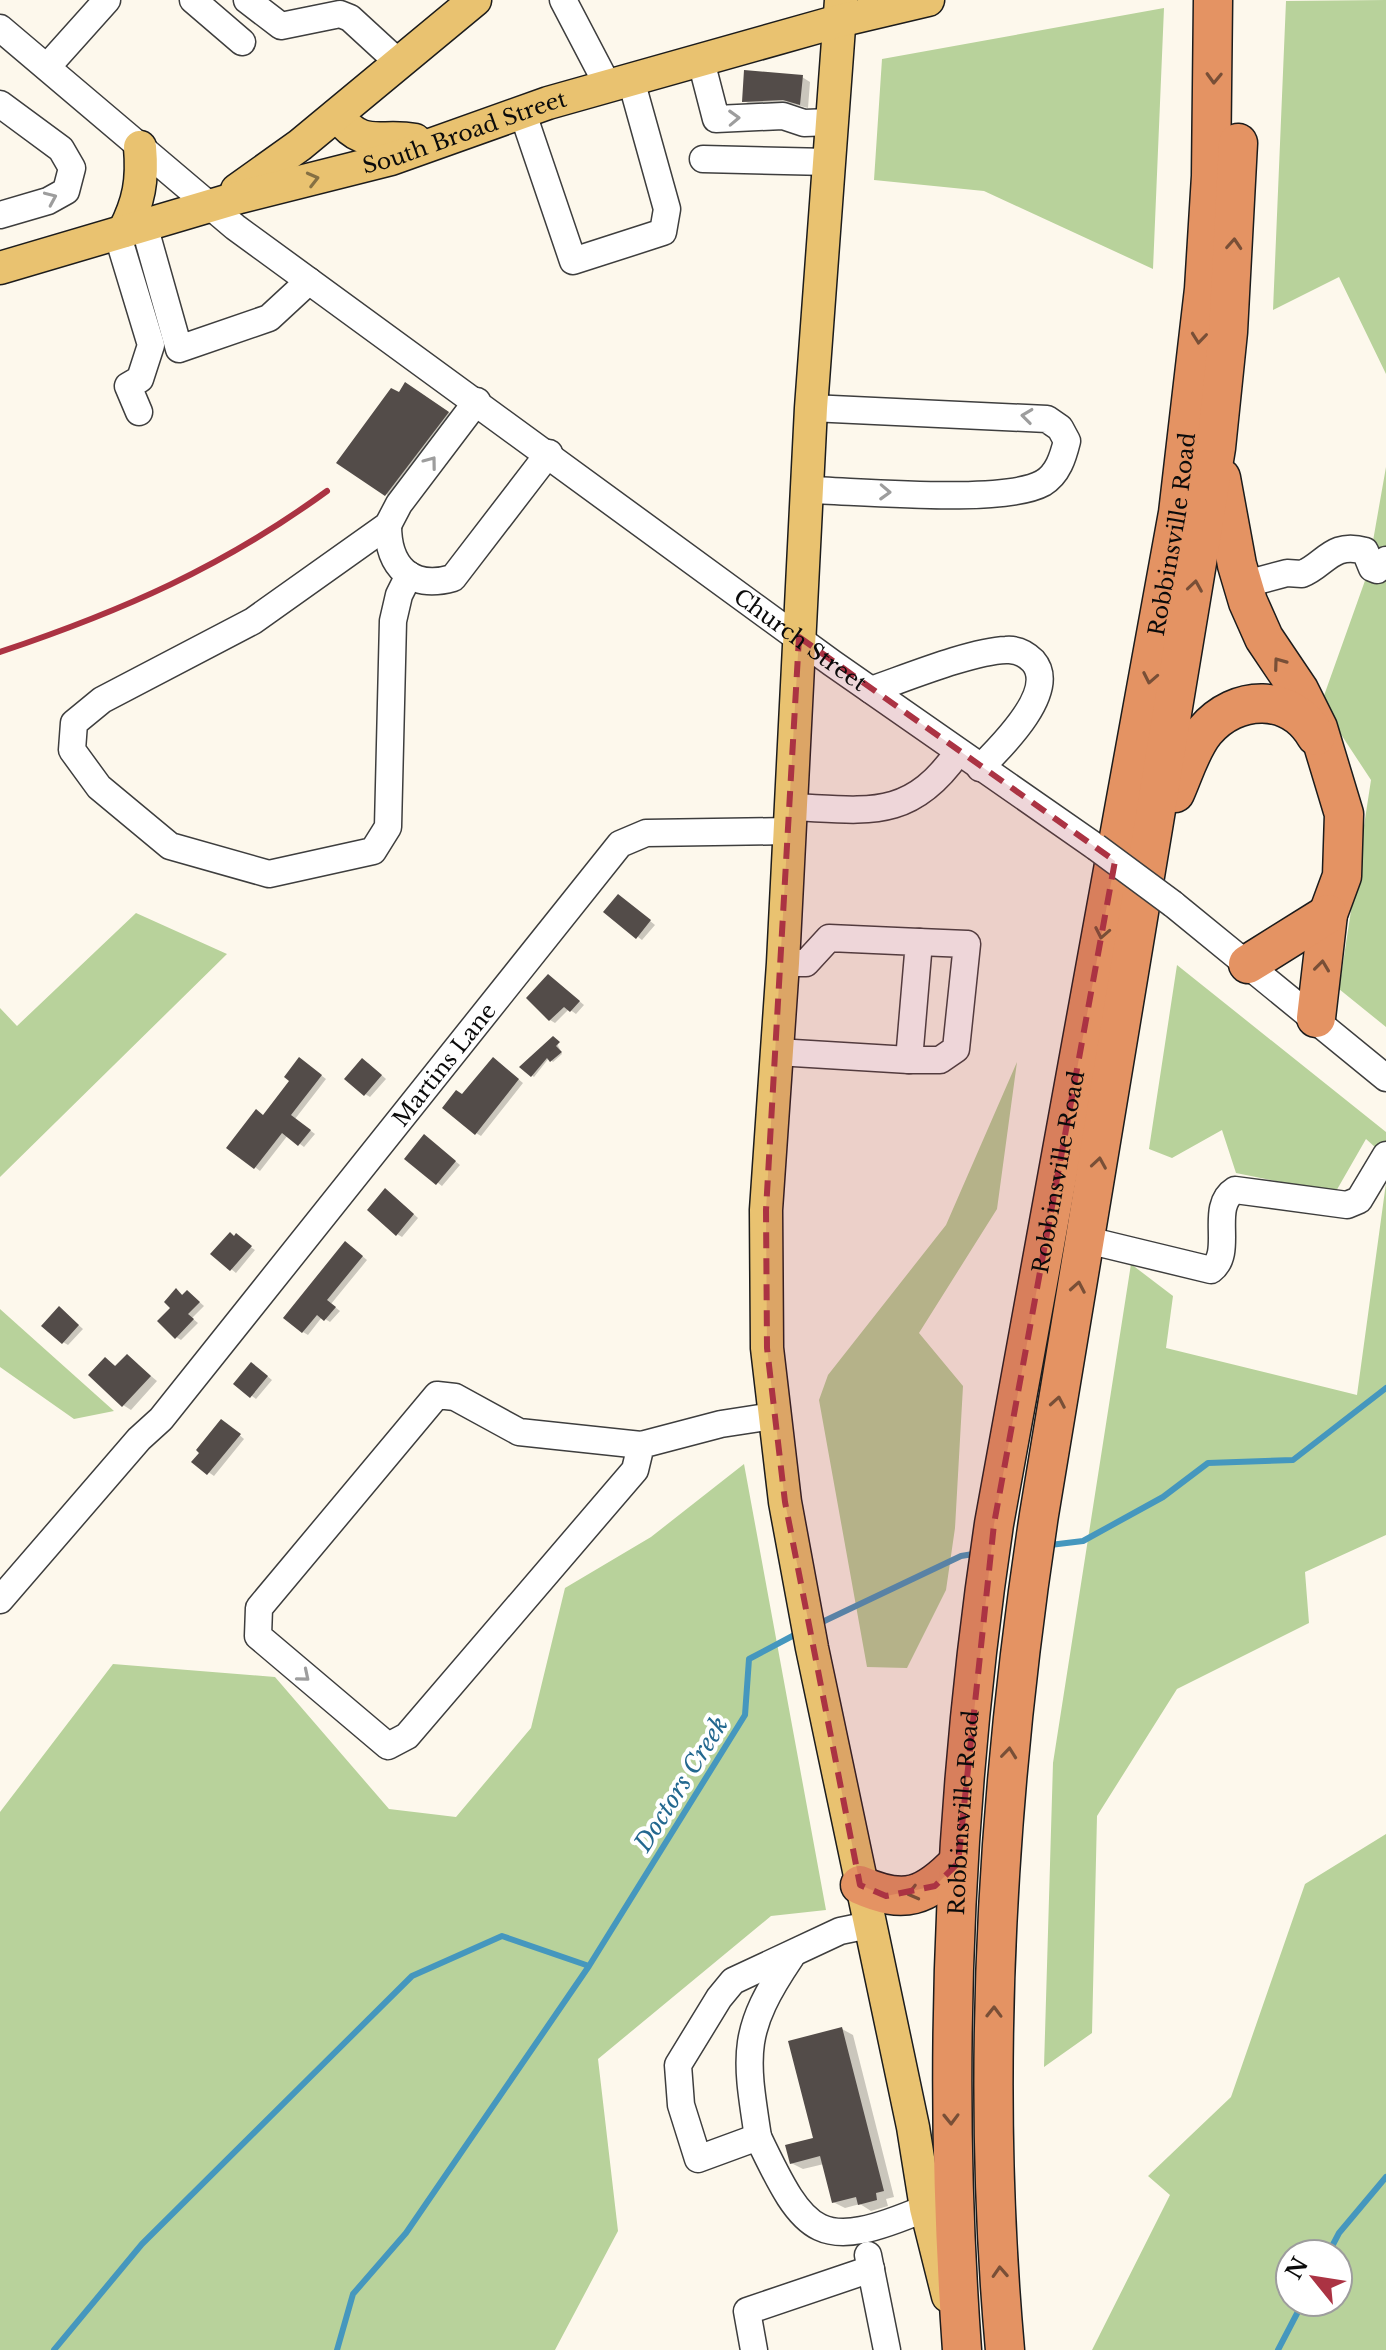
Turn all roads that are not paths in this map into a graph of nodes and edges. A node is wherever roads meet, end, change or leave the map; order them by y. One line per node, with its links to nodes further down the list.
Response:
1 (107, 0): 14 (street)
2 (193, 0): 11 (street)
3 (247, 0): 13 (street)
4 (475, 0): 13 (main road)
5 (563, 0): 15 (street)
6 (928, 0): 9 (main road, South Broad Street)
7 (1213, 0): 59 (highway, Robbinsville Road, one-way to 59)
8 (1239, 0): 32 (highway, Robbinsville Road, one-way to 8)
9 (840, 10): 12 (main road, South Broad Street); 19 (main road)
10 (0, 28): 14 (street, Church Street)
11 (242, 42)
12 (701, 61): 15 (main road, South Broad Street); 19 (street, one-way to 19)
13 (399, 63): 18 (main road)
14 (47, 67): 21 (street, Church Street)
15 (619, 83): 17 (main road, South Broad Street); 17 (street)
16 (0, 104): 25 (street, one-way to 16)
17 (522, 111): 20 (main road, South Broad Street)
18 (337, 115): 20 (main road); 24 (main road)
19 (832, 122): 23 (main road)
20 (434, 143): 24 (main road, South Broad Street, one-way to 20)
21 (140, 147): 24 (street, Church Street); 26 (main road)
22 (703, 159): 23 (street)
23 (829, 162): 30 (main road)
24 (210, 206): 26 (main road, South Broad Street); 28 (street, Church Street)
25 (0, 215)
26 (128, 230): 27 (main road, South Broad Street); 28 (street); 31 (street)
27 (0, 268)
28 (309, 281): 29 (street, Church Street)
29 (477, 401): 33 (street, Church Street); 35 (street, one-way to 29)
30 (811, 408): 34 (main road); 34 (street, one-way to 30)
31 (139, 412)
32 (1216, 448): 38 (highway); 45 (highway, Robbinsville Road, one-way to 32)
33 (549, 453): 37 (street); 39 (street, Church Street)
34 (807, 490): 39 (main road)
35 (388, 525): 37 (street); 37 (street)
36 (1386, 560): 38 (street)
37 (409, 575)
38 (1242, 585): 42 (highway, one-way to 38)
39 (799, 637): 40 (street, Church Street); 44 (main road)
40 (871, 690): 41 (street, Church Street); 43 (street)
41 (958, 752): 43 (street, Church Street); 44 (street, Martins Lane)
42 (1327, 756): 45 (highway); 46 (highway)
43 (980, 768): 49 (street, Church Street, bridge)
44 (790, 819): 48 (main road); 58 (street, Martins Lane)
45 (1148, 856): 55 (highway, Robbinsville Road, one-way to 45)
46 (1328, 914): 49 (highway); 50 (highway, one-way to 46)
47 (919, 942): 48 (street); 52 (street); 52 (street)
48 (783, 963): 51 (main road)
49 (1248, 964): 50 (street, Church Street)
50 (1316, 1018): 53 (street, Church Street)
51 (777, 1052): 52 (street); 56 (main road)
52 (909, 1060)
53 (1386, 1078)
54 (1386, 1155): 55 (street)
55 (1087, 1240): 70 (highway, Robbinsville Road, one-way to 55)
56 (773, 1416): 57 (street); 60 (main road)
57 (641, 1445): 57 (street, one-way to 57)
58 (0, 1600)
59 (958, 1863): 60 (highway, one-way to 60); 69 (highway, Robbinsville Road, one-way to 69)
60 (860, 1885): 61 (main road)
61 (869, 1925): 62 (street); 64 (main road)
62 (791, 1957): 63 (street); 63 (street)
63 (758, 2137): 65 (street)
64 (926, 2208): 65 (street); 69 (main road)
65 (864, 2232): 66 (street)
66 (871, 2269): 67 (street); 68 (street)
67 (754, 2350)
68 (887, 2350)
69 (961, 2350)
70 (1005, 2350)

